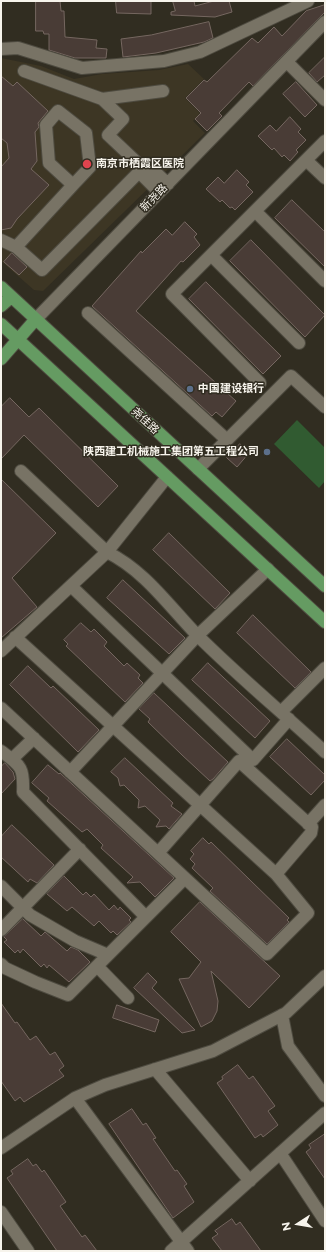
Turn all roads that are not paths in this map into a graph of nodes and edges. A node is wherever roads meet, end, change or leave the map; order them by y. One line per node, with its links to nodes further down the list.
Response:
1 (308, 1): 3 (street)
2 (325, 22): 4 (street, 新尧路)
3 (1, 49)
4 (287, 62): 8 (street); 14 (street, 新尧路)
5 (24, 71): 7 (street)
6 (163, 91): 7 (street)
7 (102, 99): 11 (street)
8 (325, 100)
9 (325, 141): 10 (street)
10 (306, 160): 12 (street); 15 (street)
11 (141, 170): 14 (street); 17 (street)
12 (325, 178)
13 (73, 185): 13 (street); 17 (street)
14 (164, 188): 24 (street, 新尧路)
15 (256, 211): 18 (street); 19 (street)
16 (1, 240): 17 (street)
17 (16, 247)
18 (211, 255): 27 (street); 29 (street)
19 (325, 281)
20 (1, 288): 21 (main road, 尧佳路)
21 (11, 296): 22 (main road); 24 (main road, 尧佳路)
22 (1, 306)
23 (88, 313): 31 (street)
24 (36, 320): 26 (main road, 新尧路); 32 (main road, 尧佳路)
25 (1, 324): 26 (main road)
26 (18, 339): 28 (main road, 新尧路); 34 (main road)
27 (299, 343)
28 (1, 359)
29 (260, 383)
30 (325, 407): 31 (street)
31 (227, 440): 32 (street)
32 (198, 469): 38 (main road, 尧佳路)
33 (21, 471): 35 (street)
34 (167, 477): 35 (street); 36 (main road)
35 (107, 552): 37 (street); 40 (street)
36 (268, 569): 39 (main road); 40 (street)
37 (70, 586): 41 (street); 44 (street)
38 (325, 586)
39 (325, 622)
40 (197, 636): 44 (street); 46 (street)
41 (16, 637): 42 (street); 47 (street)
42 (1, 651)
43 (325, 668): 46 (street)
44 (162, 673): 47 (street); 52 (street)
45 (1, 708): 48 (street)
46 (285, 716): 50 (street); 52 (street)
47 (114, 727): 53 (street); 55 (street)
48 (34, 738): 51 (street); 53 (street)
49 (1, 751): 51 (street)
50 (325, 752)
51 (12, 759): 57 (street)
52 (250, 764): 55 (street); 56 (street)
53 (70, 772): 58 (street)
54 (325, 805): 56 (street)
55 (200, 806): 58 (street); 59 (street)
56 (308, 824): 59 (street)
57 (80, 849): 62 (street); 63 (street)
58 (158, 853): 60 (street)
59 (276, 874): 60 (street)
60 (185, 878): 63 (street)
61 (1, 886): 62 (street)
62 (23, 908): 64 (street); 65 (street)
63 (146, 917): 65 (street)
64 (1, 930)
65 (108, 955): 67 (street)
66 (1, 964): 67 (street)
67 (96, 966): 69 (street)
68 (325, 976): 70 (street)
69 (128, 998)
70 (282, 1015): 71 (street); 72 (street)
71 (155, 1069): 73 (street); 77 (street)
72 (325, 1095)
73 (75, 1098): 75 (street); 80 (street)
74 (325, 1113): 76 (street)
75 (1, 1148)
76 (280, 1153): 77 (street); 79 (street)
77 (250, 1180): 80 (street)
78 (1, 1212): 81 (street)
79 (325, 1221)
80 (185, 1246): 82 (street)
81 (28, 1251)
82 (171, 1251)

